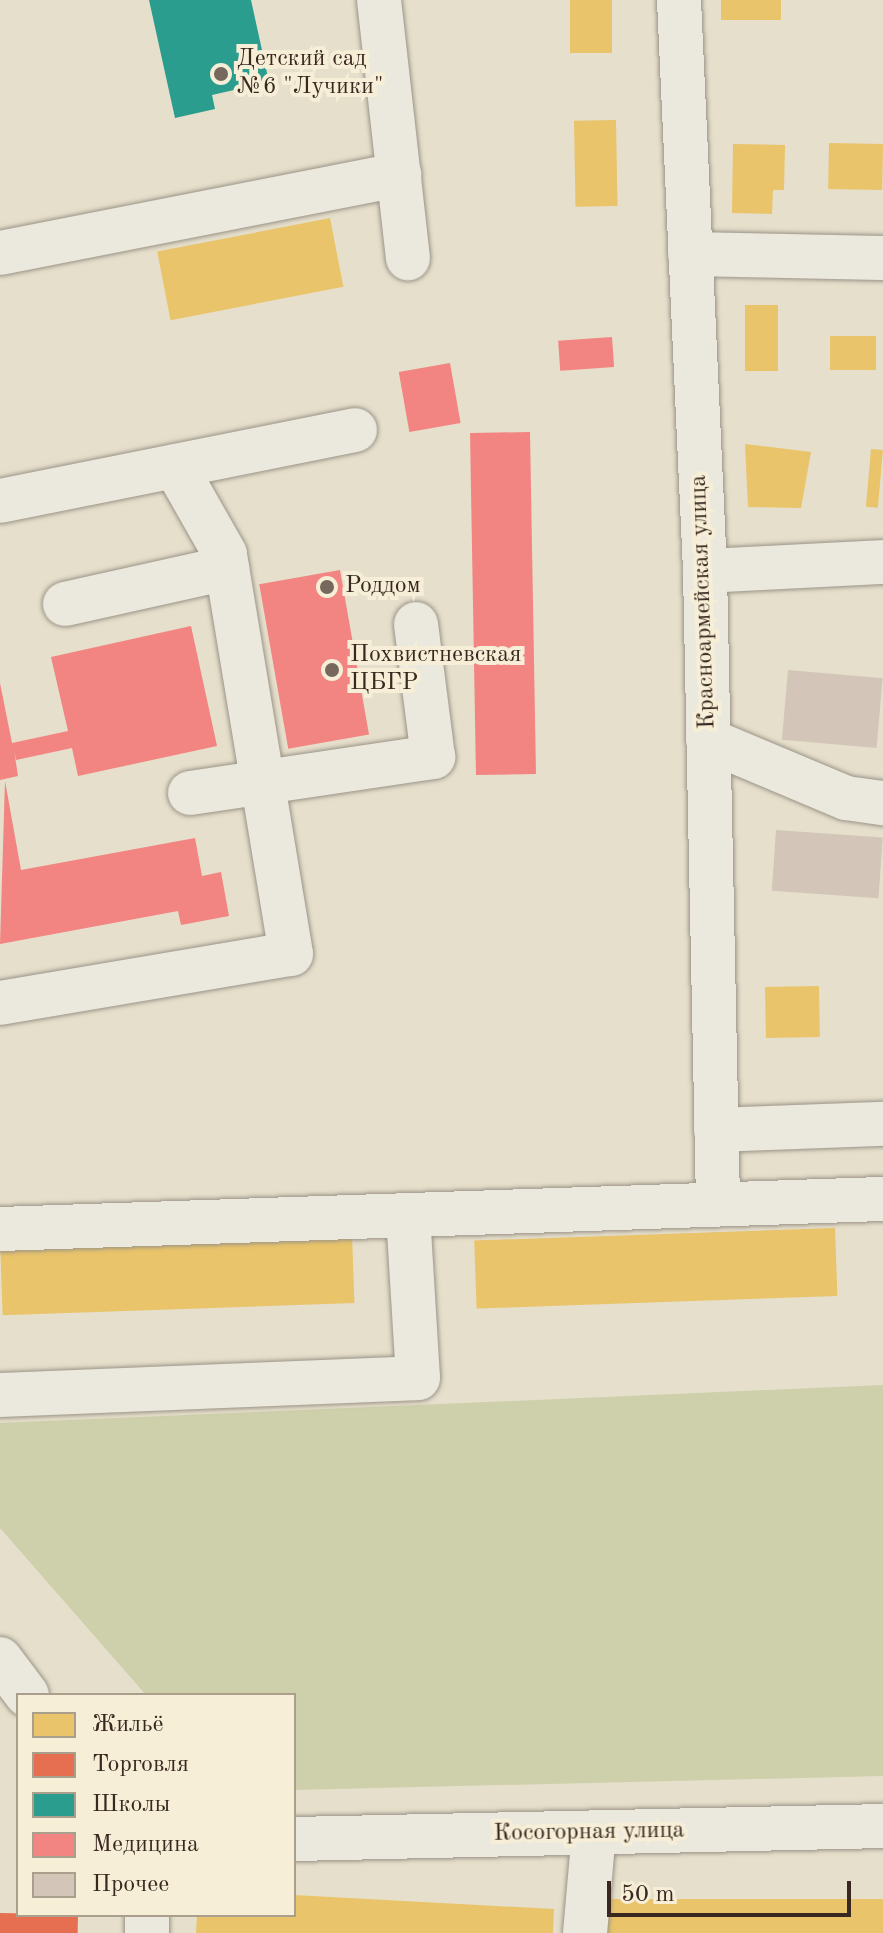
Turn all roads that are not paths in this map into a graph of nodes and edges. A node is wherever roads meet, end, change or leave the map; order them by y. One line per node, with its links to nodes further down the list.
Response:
1 (379, 0): 3 (street)
2 (679, 0): 5 (street, Красноармейская улица)
3 (399, 175): 4 (street); 6 (street)
4 (0, 253)
5 (690, 254): 7 (street); 13 (street, Красноармейская улица)
6 (408, 258)
7 (883, 258)
8 (355, 430): 9 (street)
9 (175, 466): 10 (street); 12 (street)
10 (0, 501)
11 (883, 562): 13 (street)
12 (227, 568): 14 (street); 17 (street)
13 (705, 571): 16 (street, Красноармейская улица)
14 (65, 604)
15 (416, 624): 17 (street)
16 (708, 740): 19 (street); 22 (street, Красноармейская улица)
17 (265, 782): 18 (street); 20 (street)
18 (190, 793)
19 (883, 803)
20 (0, 1003)
21 (883, 1124): 22 (street)
22 (716, 1130): 24 (street, Красноармейская улица)
23 (883, 1199): 24 (street)
24 (718, 1204): 25 (street)
25 (408, 1215): 26 (street); 27 (street)
26 (0, 1229)
27 (0, 1395)
28 (0, 1659): 29 (street)
29 (26, 1693)
30 (883, 1826): 31 (street, Косогорная улица)
31 (594, 1832): 32 (street, Косогорная улица); 33 (street)
32 (296, 1839)
33 (585, 1933)

